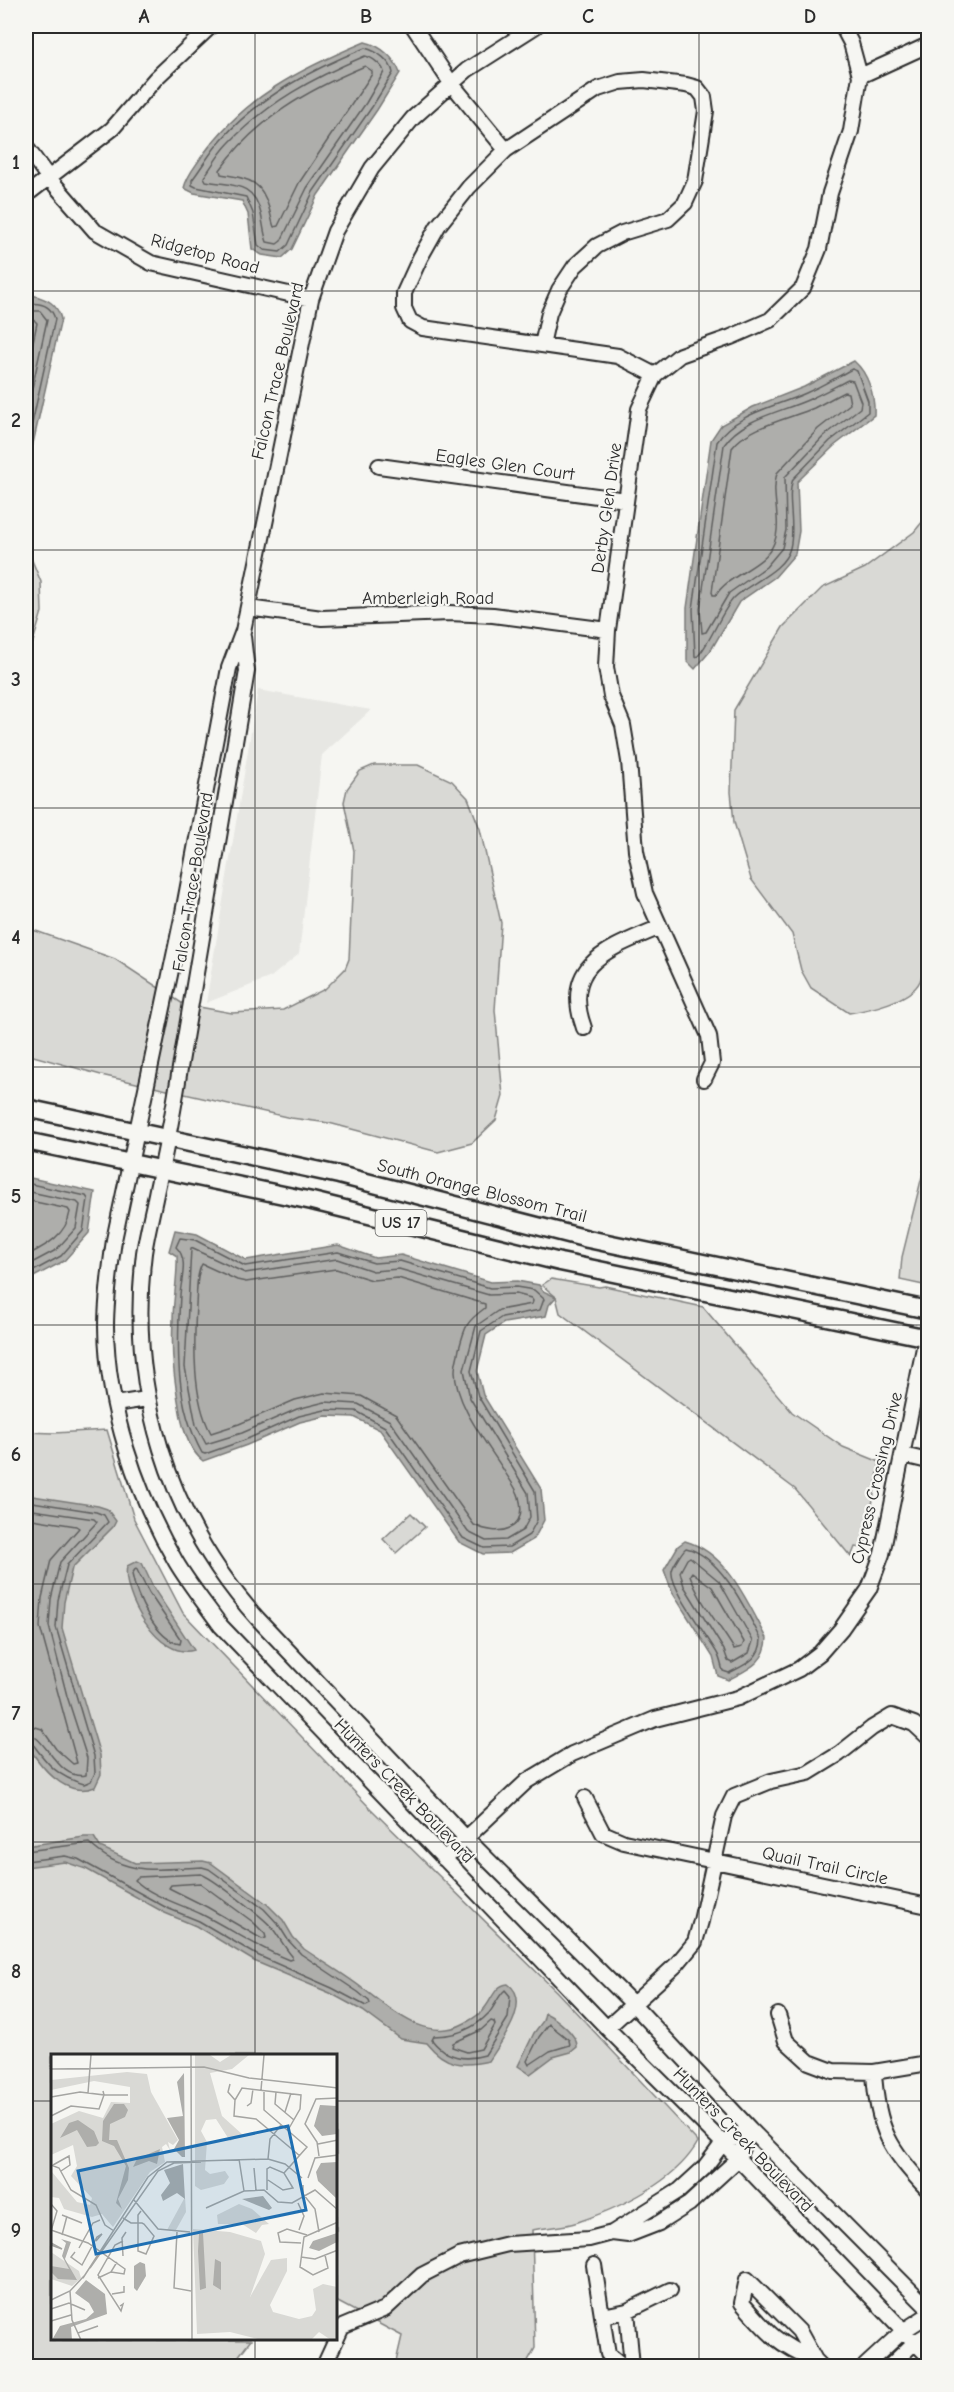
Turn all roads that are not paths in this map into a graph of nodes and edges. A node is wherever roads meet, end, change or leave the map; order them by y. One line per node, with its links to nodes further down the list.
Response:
1 (211, 26): 10 (street)
2 (413, 26): 7 (street)
3 (536, 26): 7 (street, Falcon Trace Boulevard)
4 (842, 26): 6 (street, Derby Glen Drive)
5 (928, 45): 6 (street)
6 (860, 76): 14 (street, Derby Glen Drive)
7 (451, 83): 9 (street); 12 (street, Falcon Trace Boulevard)
8 (26, 147): 10 (street, Ridgetop Road)
9 (506, 150): 13 (street); 13 (street)
10 (48, 177): 11 (street); 12 (street, Ridgetop Road)
11 (26, 195)
12 (311, 299): 17 (street, Falcon Trace Boulevard)
13 (542, 345): 14 (street)
14 (655, 375): 16 (street, Derby Glen Drive)
15 (379, 466): 16 (street, Eagles Glen Court)
16 (626, 500): 18 (street, Derby Glen Drive)
17 (248, 608): 18 (street, Amberleigh Road); 19 (street, Falcon Trace Boulevard)
18 (608, 630): 20 (street, Derby Glen Drive)
19 (243, 631): 24 (street, Falcon Trace Boulevard); 25 (street, Falcon Trace Boulevard)
20 (660, 927): 21 (street); 22 (street, Derby Glen Drive)
21 (584, 1028)
22 (704, 1079)
23 (26, 1108): 24 (main road, South Orange Blossom Trail / US 17)
24 (137, 1131): 25 (main road, South Orange Blossom Trail / US 17); 27 (street, Hunters Creek Boulevard)
25 (168, 1137): 28 (street, Hunters Creek Boulevard); 29 (main road, South Orange Blossom Trail / US 17)
26 (26, 1141): 27 (main road, US 17)
27 (129, 1163): 28 (main road, US 17); 32 (street, Hunters Creek Boulevard)
28 (161, 1169): 30 (main road, US 17); 31 (street, Hunters Creek Boulevard)
29 (928, 1310)
30 (928, 1334): 33 (street, Cypress Crossing Drive)
31 (147, 1399): 32 (street); 37 (street, Hunters Creek Boulevard)
32 (115, 1404): 38 (street, Hunters Creek Boulevard)
33 (903, 1455): 34 (street); 37 (street, Cypress Crossing Drive)
34 (928, 1461)
35 (928, 1737): 39 (street)
36 (585, 1798): 39 (street, Quail Trail Circle)
37 (465, 1836): 38 (street, Cypress Crossing Drive); 41 (street, Hunters Creek Boulevard)
38 (444, 1859): 43 (street, Hunters Creek Boulevard)
39 (714, 1861): 40 (street, Quail Trail Circle); 41 (street)
40 (928, 1906)
41 (633, 2004): 43 (street); 46 (street, Hunters Creek Boulevard)
42 (778, 2015): 45 (street)
43 (607, 2028): 47 (street, Hunters Creek Boulevard)
44 (928, 2062): 45 (street)
45 (874, 2072): 49 (street)
46 (750, 2129): 47 (street); 48 (street); 53 (street, Hunters Creek Boulevard)
47 (723, 2143): 48 (street, Hunters Creek Boulevard); 50 (street)
48 (737, 2160): 50 (street); 57 (street, Hunters Creek Boulevard)
49 (928, 2190)
50 (612, 2233): 59 (street)
51 (594, 2265): 56 (street)
52 (670, 2290): 54 (street)
53 (928, 2308)
54 (627, 2311): 56 (street); 66 (street)
55 (928, 2315): 57 (street)
56 (603, 2316): 65 (street)
57 (903, 2331): 61 (street, Hunters Creek Boulevard); 67 (street)
58 (928, 2334): 61 (street)
59 (338, 2336)
60 (336, 2341): 64 (street)
61 (915, 2342): 62 (street, Hunters Creek Boulevard); 68 (street)
62 (928, 2356)
63 (818, 2363): 63 (street)
64 (324, 2367)
65 (623, 2367)
66 (632, 2367)
67 (865, 2367)
68 (890, 2367)

